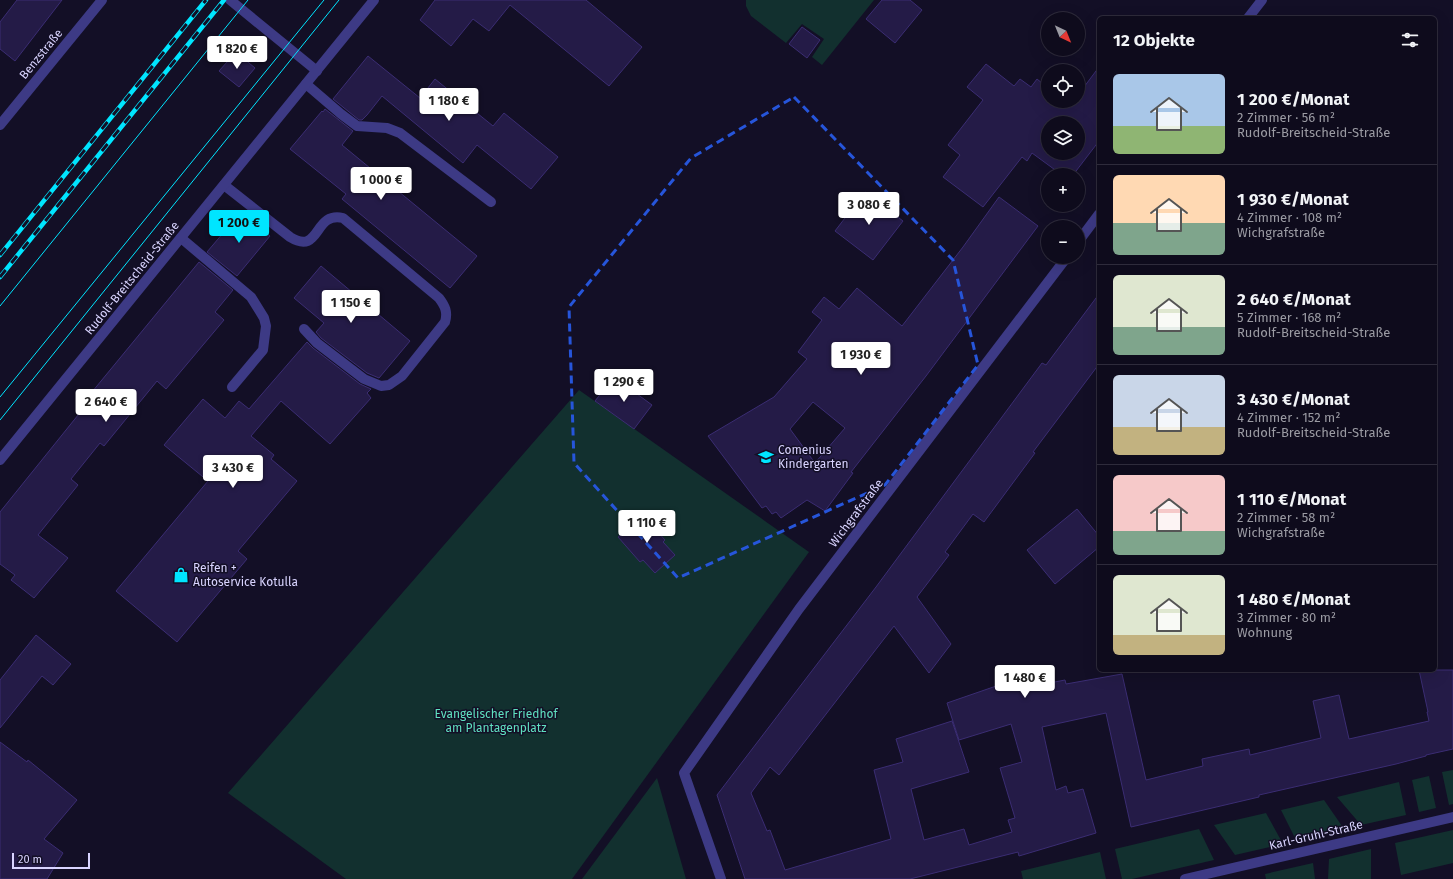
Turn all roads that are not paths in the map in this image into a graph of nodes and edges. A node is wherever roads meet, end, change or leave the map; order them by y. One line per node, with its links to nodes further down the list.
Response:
1 (102, 0): 8 (street, Benzstraße)
2 (230, 0): 6 (street)
3 (374, 0): 6 (street, Rudolf-Breitscheid-Straße)
4 (1262, 0): 5 (street)
5 (1250, 16)
6 (318, 70): 7 (street, Rudolf-Breitscheid-Straße)
7 (306, 84): 9 (street, Rudolf-Breitscheid-Straße); 10 (street)
8 (0, 125)
9 (224, 185): 13 (street, Rudolf-Breitscheid-Straße); 15 (street)
10 (491, 202)
11 (1097, 217): 12 (street)
12 (1085, 233)
13 (181, 238): 16 (street); 17 (street, Rudolf-Breitscheid-Straße)
14 (1061, 264): 19 (street, Wichgrafstraße)
15 (304, 329)
16 (232, 387)
17 (0, 460)
18 (1453, 817): 20 (street, Karl-Gruhl-Straße)
19 (721, 879)
20 (1185, 879)

